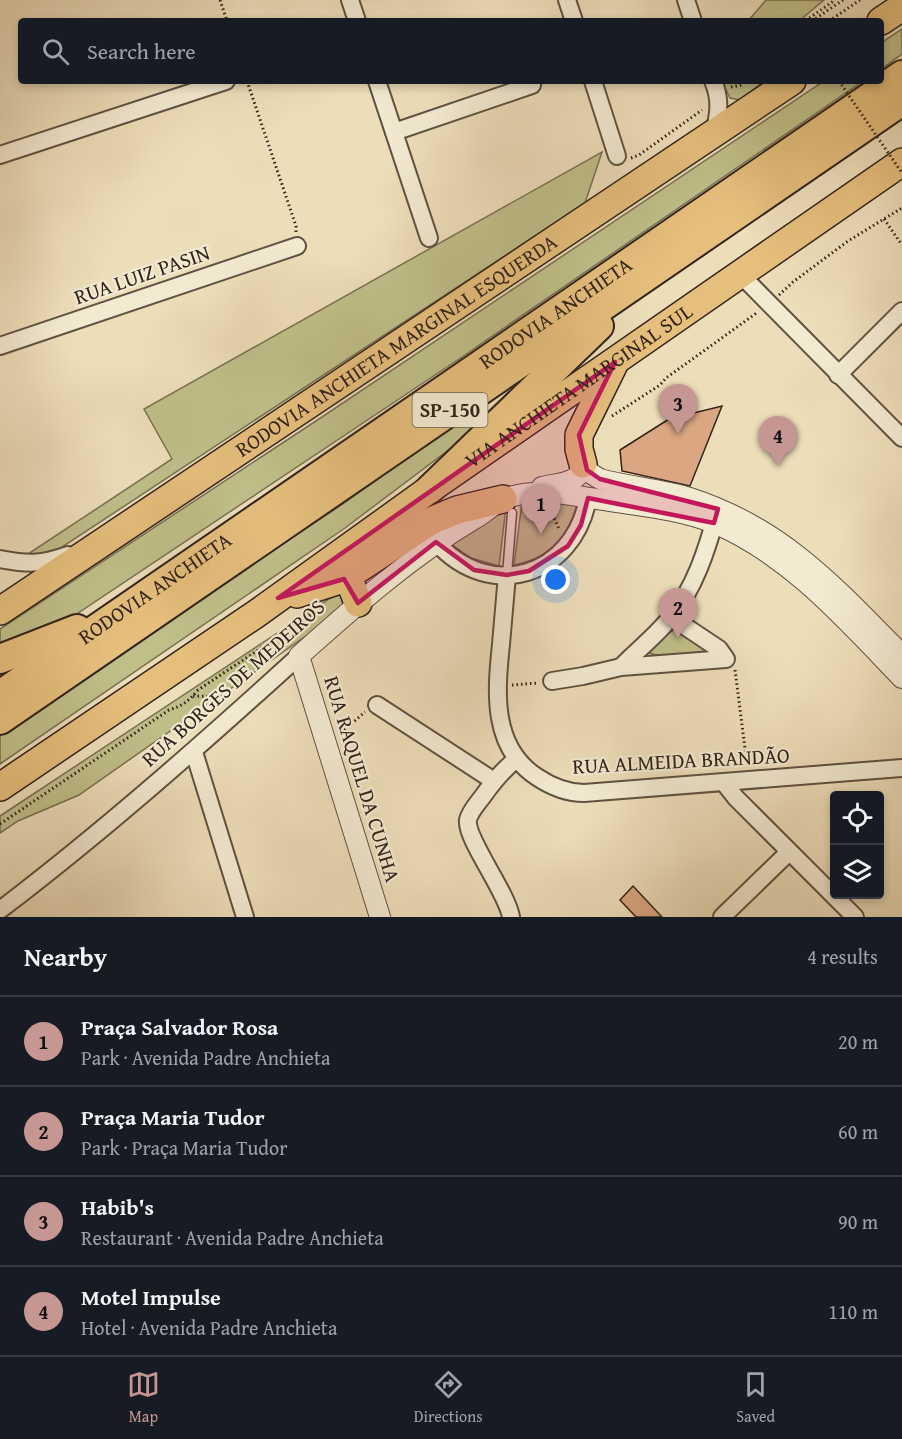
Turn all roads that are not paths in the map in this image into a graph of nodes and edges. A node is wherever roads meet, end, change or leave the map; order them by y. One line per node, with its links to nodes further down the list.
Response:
1 (350, 0): 6 (street)
2 (567, 0): 7 (street)
3 (686, 0): 8 (street)
4 (884, 0): 9 (street)
5 (902, 7): 10 (highway)
6 (356, 18)
7 (573, 18)
8 (692, 18)
9 (874, 18)
10 (884, 19)
11 (902, 75): 45 (highway, RODOVIA ANCHIETA / SP-150)
12 (217, 84): 22 (street)
13 (378, 84): 20 (street)
14 (594, 84): 23 (street)
15 (788, 84): 19 (highway, RODOVIA ANCHIETA MARGINAL ESQUERDA)
16 (532, 85): 20 (street)
17 (716, 88): 19 (street); 21 (street)
18 (902, 102): 27 (highway, RODOVIA ANCHIETA / SP-150)
19 (749, 110): 21 (highway, RODOVIA ANCHIETA MARGINAL ESQUERDA)
20 (394, 132): 25 (street)
21 (714, 133): 41 (highway, RODOVIA ANCHIETA MARGINAL ESQUERDA)
22 (0, 155)
23 (617, 156)
24 (902, 162): 28 (highway, VIA ANCHIETA MARGINAL SUL / SP-150)
25 (429, 238)
26 (297, 246): 30 (street, RUA LUIZ PASIN)
27 (655, 272): 36 (highway); 58 (highway, RODOVIA ANCHIETA / SP-150)
28 (740, 274): 31 (highway, VIA ANCHIETA MARGINAL SUL / SP-150); 32 (street)
29 (902, 311): 32 (street)
30 (0, 346)
31 (615, 362): 34 (highway); 36 (highway, VIA ANCHIETA MARGINAL SUL / SP-150)
32 (838, 375): 33 (street)
33 (902, 438)
34 (583, 464): 35 (street); 38 (street, RUA BORGES DE MEDEIROS)
35 (627, 486): 37 (street); 39 (street)
36 (430, 489): 46 (highway, VIA ANCHIETA MARGINAL SUL / SP-150)
37 (588, 498): 38 (street); 39 (street); 43 (street)
38 (522, 500): 40 (street, RUA BORGES DE MEDEIROS); 43 (lane); 44 (highway)
39 (716, 516): 49 (street); 51 (street); 54 (street)
40 (436, 542): 43 (street); 47 (street, RUA BORGES DE MEDEIROS)
41 (103, 543): 42 (street); 48 (highway, RODOVIA ANCHIETA MARGINAL ESQUERDA)
42 (0, 559)
43 (507, 575): 60 (street, RUA ALMEIDA BRANDÃO)
44 (343, 579): 46 (highway); 47 (highway)
45 (165, 580): 52 (highway); 56 (highway, RODOVIA ANCHIETA / SP-150)
46 (278, 598): 64 (highway, VIA ANCHIETA MARGINAL SUL / SP-150)
47 (358, 603): 50 (street, RUA BORGES DE MEDEIROS)
48 (0, 611)
49 (671, 617): 53 (street); 53 (street)
50 (298, 656): 59 (street, RUA BORGES DE MEDEIROS); 68 (street, RUA RAQUEL DA CUNHA)
51 (902, 656)
52 (0, 659)
53 (621, 667): 55 (street)
54 (902, 678)
55 (552, 681)
56 (0, 695)
57 (377, 705): 62 (street)
58 (0, 720)
59 (194, 752): 66 (street, RUA BORGES DE MEDEIROS); 67 (street)
60 (517, 759): 62 (street); 63 (street, RUA ALMEIDA BRANDÃO)
61 (902, 768): 63 (street, RUA ALMEIDA BRANDÃO)
62 (494, 781): 69 (street)
63 (725, 783): 65 (street)
64 (0, 787)
65 (789, 852): 70 (street); 71 (street)
66 (0, 910)
67 (245, 917)
68 (380, 917)
69 (511, 917)
70 (722, 917)
71 (855, 917)

